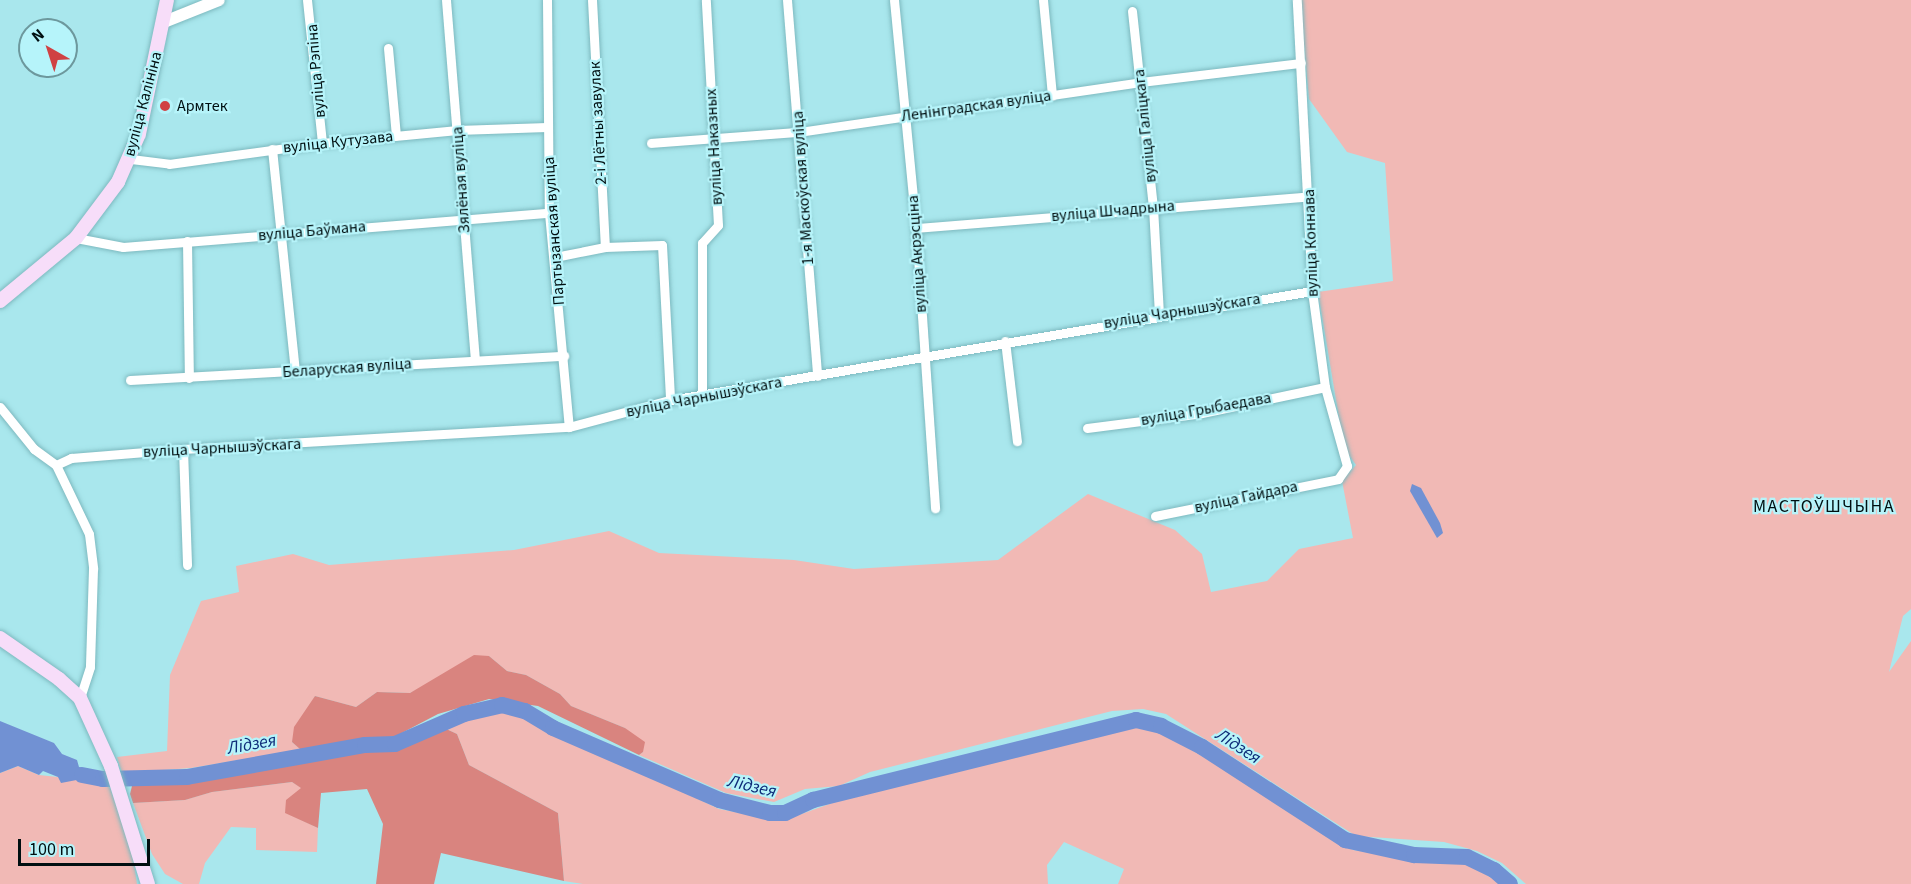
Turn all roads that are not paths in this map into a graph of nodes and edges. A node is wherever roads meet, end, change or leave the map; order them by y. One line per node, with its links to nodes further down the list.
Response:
1 (167, 0): 13 (main road, вуліца Калініна)
2 (219, 0): 13 (street)
3 (307, 0): 24 (street, вуліца Рэпіна)
4 (446, 0): 20 (street, Зялёная вуліца)
5 (547, 0): 19 (street, Партызанская вуліца)
6 (592, 0): 36 (street, 2-і Лётны завулак)
7 (706, 0): 23 (street, вуліца Наказных)
8 (788, 0): 21 (street, 1-я Маскоўская вуліца)
9 (894, 0): 18 (street, вуліца Акрэсціна)
10 (1043, 0): 17 (street)
11 (1297, 0): 15 (street, вуліца Коннава)
12 (1132, 11): 16 (street, вуліца Галіцкага)
13 (164, 22): 27 (main road, вуліца Калініна)
14 (388, 48): 22 (street)
15 (1301, 63): 16 (street, Ленінградская вуліца); 28 (street, вуліца Коннава)
16 (1141, 82): 17 (street, Ленінградская вуліца); 29 (street, вуліца Галіцкага)
17 (1052, 96): 18 (street, Ленінградская вуліца)
18 (906, 116): 21 (street, Ленінградская вуліца); 32 (street, вуліца Акрэсціна)
19 (548, 127): 20 (street, вуліца Кутузава); 30 (street, Партызанская вуліца)
20 (457, 130): 22 (street, вуліца Кутузава); 31 (street, Зялёная вуліца)
21 (799, 132): 23 (street, Ленінградская вуліца); 46 (street, 1-я Маскоўская вуліца)
22 (396, 136): 24 (street, вуліца Кутузава)
23 (713, 138): 25 (street, Ленінградская вуліца); 50 (street, вуліца Наказных)
24 (322, 143): 26 (street, вуліца Кутузава)
25 (651, 143)
26 (272, 149): 27 (street, вуліца Кутузава); 33 (street)
27 (131, 159): 34 (main road, вуліца Калініна)
28 (1310, 196): 29 (street, вуліца Шчадрына); 38 (street, вуліца Коннава)
29 (1153, 207): 32 (street, вуліца Шчадрына); 40 (street, вуліца Галіцкага)
30 (549, 213): 31 (street, вуліца Баўмана); 37 (street, Партызанская вуліца)
31 (463, 219): 33 (street, вуліца Баўмана); 44 (street, Зялёная вуліца)
32 (916, 228): 43 (street, вуліца Акрэсціна)
33 (283, 233): 35 (street, вуліца Баўмана); 45 (street)
34 (76, 238): 35 (street, вуліца Баўмана); 39 (main road, вуліца Калініна)
35 (187, 241): 47 (street)
36 (605, 247): 37 (street); 51 (street)
37 (555, 257): 42 (street, Партызанская вуліца)
38 (1312, 291): 40 (street, вуліца Чарнышэўскага); 49 (street, вуліца Коннава)
39 (0, 301)
40 (1159, 314): 41 (street, вуліца Чарнышэўскага)
41 (1005, 341): 43 (street, вуліца Чарнышэўскага); 55 (street)
42 (564, 356): 44 (street, Беларуская вуліца); 53 (street, Партызанская вуліца)
43 (925, 356): 46 (street, вуліца Чарнышэўскага); 59 (street, вуліца Акрэсціна)
44 (475, 360): 45 (street, Беларуская вуліца)
45 (295, 371): 47 (street, Беларуская вуліца)
46 (817, 376): 50 (street, вуліца Чарнышэўскага)
47 (189, 378): 48 (street, Беларуская вуліца)
48 (130, 380)
49 (1325, 387): 54 (street, вуліца Грыбаедава); 58 (street, вуліца Коннава)
50 (702, 396): 51 (street, вуліца Чарнышэўскага)
51 (670, 400): 53 (street, вуліца Чарнышэўскага)
52 (0, 407): 57 (street)
53 (569, 427): 56 (street, вуліца Чарнышэўскага)
54 (1087, 428)
55 (1017, 441)
56 (183, 448): 57 (street, вуліца Чарнышэўскага); 61 (street)
57 (57, 465): 63 (street)
58 (1338, 479): 60 (street, вуліца Гайдара)
59 (935, 508)
60 (1155, 516)
61 (187, 565)
62 (0, 638): 63 (main road)
63 (80, 698): 64 (main road)
64 (148, 884)

